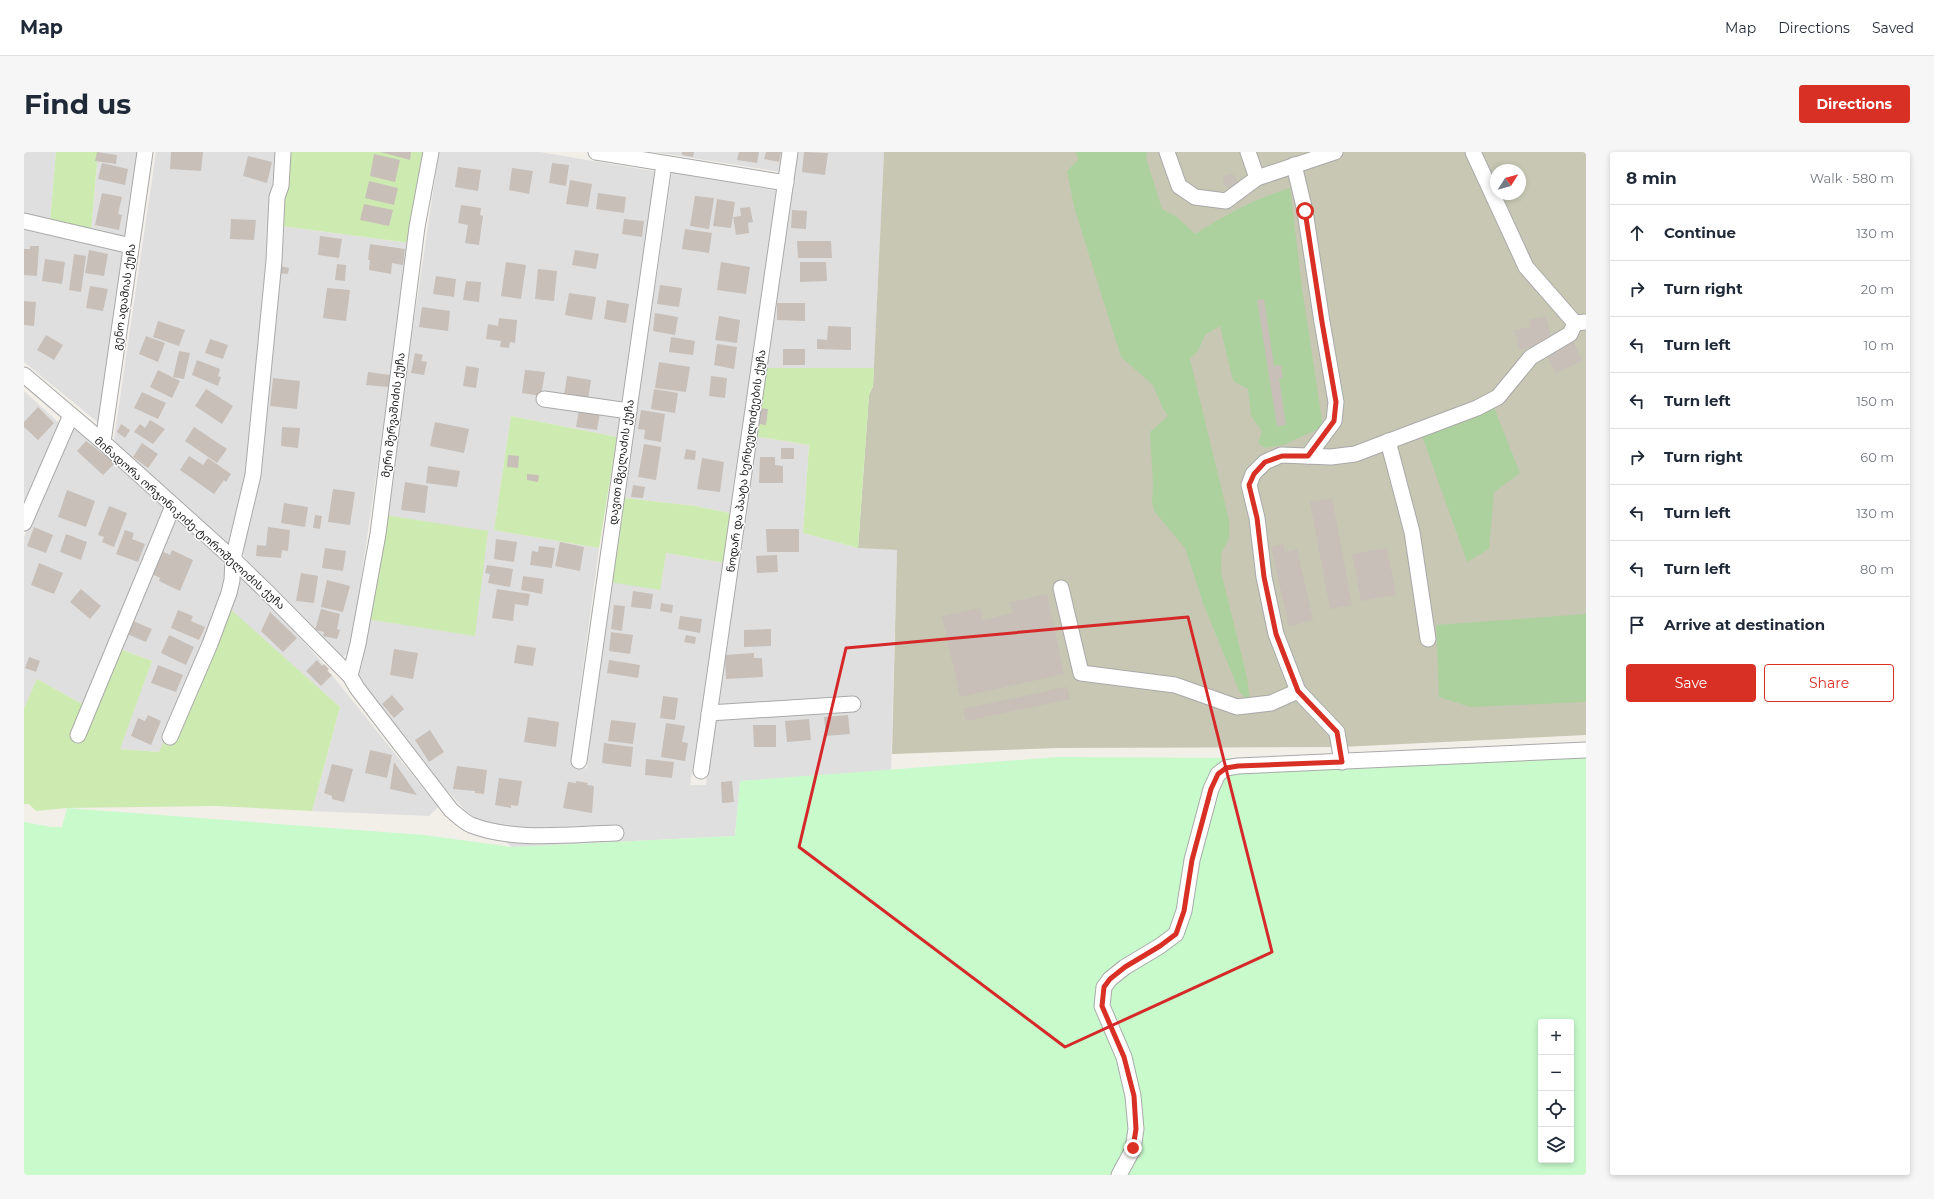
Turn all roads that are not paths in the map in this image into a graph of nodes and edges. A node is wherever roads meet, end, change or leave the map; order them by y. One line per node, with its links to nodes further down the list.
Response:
1 (145, 152): 15 (street, გენო ადამიას ქუჩა)
2 (283, 152): 26 (street)
3 (431, 152): 29 (street, მერი შერვაშიძის ქუჩა)
4 (596, 152): 10 (street)
5 (790, 152): 13 (street, ნოდარ და პაატა ხერხეულიძეების ქუჩა)
6 (1167, 152): 12 (street)
7 (1248, 152): 12 (street)
8 (1335, 152): 11 (street)
9 (1473, 152): 16 (street)
10 (664, 164): 13 (street); 19 (street, დავით მგელაძის ქუჩა)
11 (1294, 165): 12 (street); 23 (street)
12 (1257, 178)
13 (786, 183): 32 (street, ნოდარ და პაატა ხერხეულიძეების ქუჩა)
14 (24, 221): 15 (street)
15 (131, 246): 22 (street, გენო ადამიას ქუჩა)
16 (1581, 322): 21 (street)
17 (24, 375): 20 (street, მინადორა ორჯონიკიძე-ტოროშელიძის ქუჩა)
18 (544, 399): 19 (street)
19 (629, 411): 36 (street, დავით მგელაძის ქუჩა)
20 (71, 415): 22 (street, მინადორა ორჯონიკიძე-ტოროშელიძის ქუჩა); 25 (street)
21 (1388, 441): 23 (street); 28 (street)
22 (102, 442): 24 (street, მინადორა ორჯონიკიძე-ტოროშელიძის ქუჩა)
23 (1308, 456): 30 (street)
24 (173, 506): 26 (street, მინადორა ორჯონიკიძე-ტოროშელიძის ქუჩა); 33 (street)
25 (24, 524)
26 (233, 559): 29 (street, მინადორა ორჯონიკიძე-ტოროშელიძის ქუჩა); 34 (street)
27 (1061, 588): 30 (street)
28 (1428, 639)
29 (350, 676): 39 (street, მინადორა ორჯონიკიძე-ტოროშელიძის ქუჩა)
30 (1298, 691): 37 (street)
31 (852, 704): 32 (street)
32 (709, 713): 38 (street, ნოდარ და პაატა ხერხეულიძეების ქუჩა)
33 (78, 735)
34 (170, 737)
35 (1586, 750): 37 (street)
36 (579, 761)
37 (1342, 762): 40 (street)
38 (701, 771)
39 (616, 833)
40 (1119, 1175)

